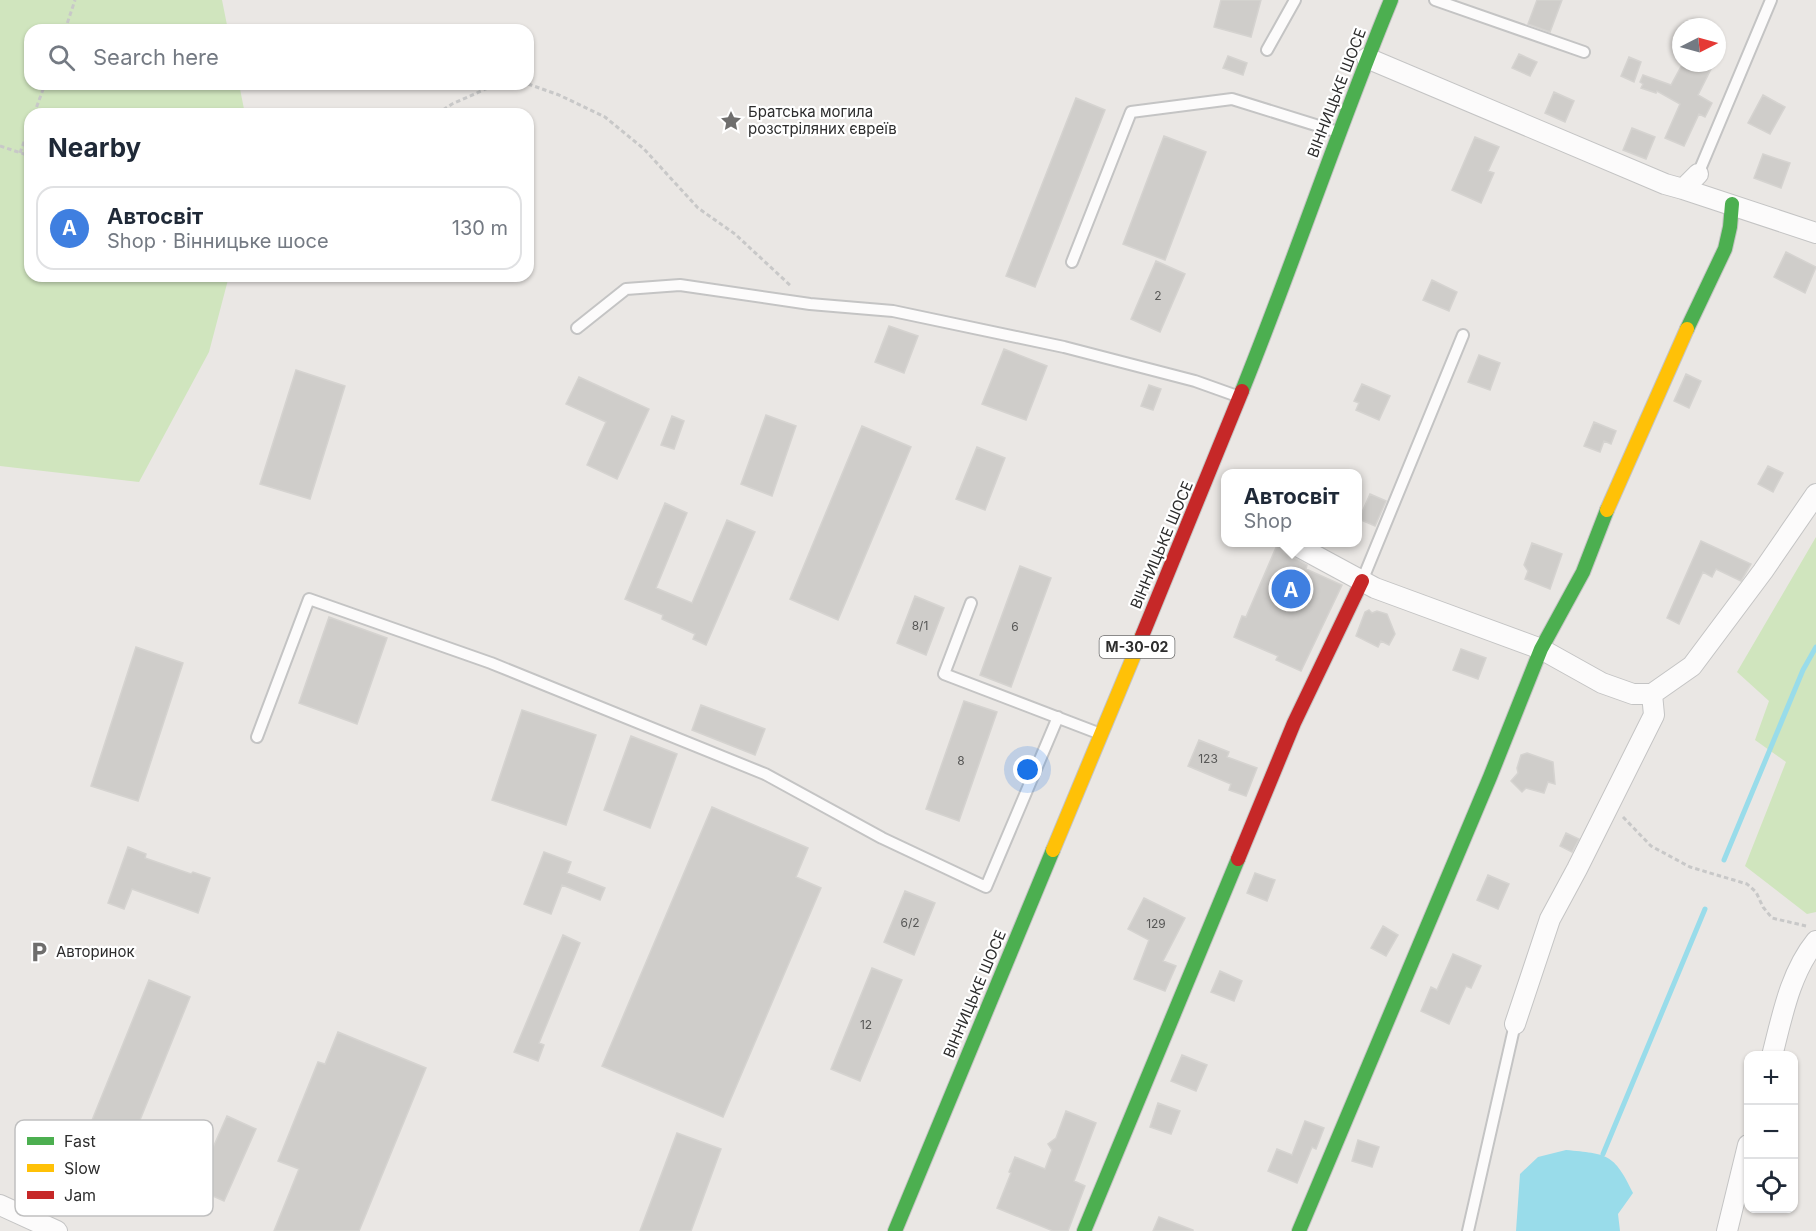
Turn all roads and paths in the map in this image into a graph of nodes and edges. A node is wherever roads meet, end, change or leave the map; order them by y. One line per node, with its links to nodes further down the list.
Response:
1 (75, 0): 6 (path)
2 (1295, 0): 7 (lane)
3 (1391, 0): 9 (street, ВІННИЦЬКЕ ШОСЕ / М-30-02)
4 (1435, 0): 8 (lane)
5 (1771, 0): 20 (lane)
6 (66, 24)
7 (1267, 50)
8 (1584, 52)
9 (1367, 58): 15 (street, ВІННИЦЬКЕ ШОСЕ / М-30-02); 20 (street)
10 (534, 86): 24 (path)
11 (43, 90): 13 (path)
12 (484, 90): 14 (path)
13 (36, 108)
14 (446, 108)
15 (1340, 132): 23 (lane); 27 (street, ВІННИЦЬКЕ ШОСЕ / М-30-02)
16 (24, 142): 18 (path)
17 (0, 146): 18 (path)
18 (20, 153): 19 (path)
19 (24, 154)
20 (1692, 185): 21 (street)
21 (1732, 204): 22 (street); 33 (street)
22 (1816, 233)
23 (1072, 262)
24 (810, 304): 25 (lane); 27 (lane)
25 (577, 328)
26 (1463, 335): 31 (lane)
27 (1240, 397): 28 (street, ВІННИЦЬКЕ ШОСЕ / М-30-02)
28 (1217, 479): 38 (street, ВІННИЦЬКЕ ШОСЕ / М-30-02)
29 (1816, 494): 34 (street)
30 (1297, 547): 31 (street)
31 (1362, 582): 33 (street); 51 (street)
32 (970, 603): 37 (lane)
33 (1541, 649): 35 (street); 52 (street)
34 (1692, 666): 35 (street); 36 (street)
35 (1652, 694): 36 (street)
36 (1654, 715): 40 (street)
37 (1058, 717): 38 (lane); 39 (lane)
38 (1101, 734): 50 (street, ВІННИЦЬКЕ ШОСЕ / М-30-02)
39 (257, 737)
40 (1610, 803): 41 (path); 43 (street)
41 (1816, 929)
42 (1816, 941): 44 (street)
43 (1515, 1024): 53 (lane)
44 (1773, 1051)
45 (1745, 1159): 54 (street)
46 (0, 1205): 47 (street)
47 (15, 1212)
48 (24, 1216): 49 (street)
49 (57, 1231)
50 (894, 1231)
51 (1084, 1231)
52 (1299, 1231)
53 (1468, 1231)
54 (1727, 1231)

